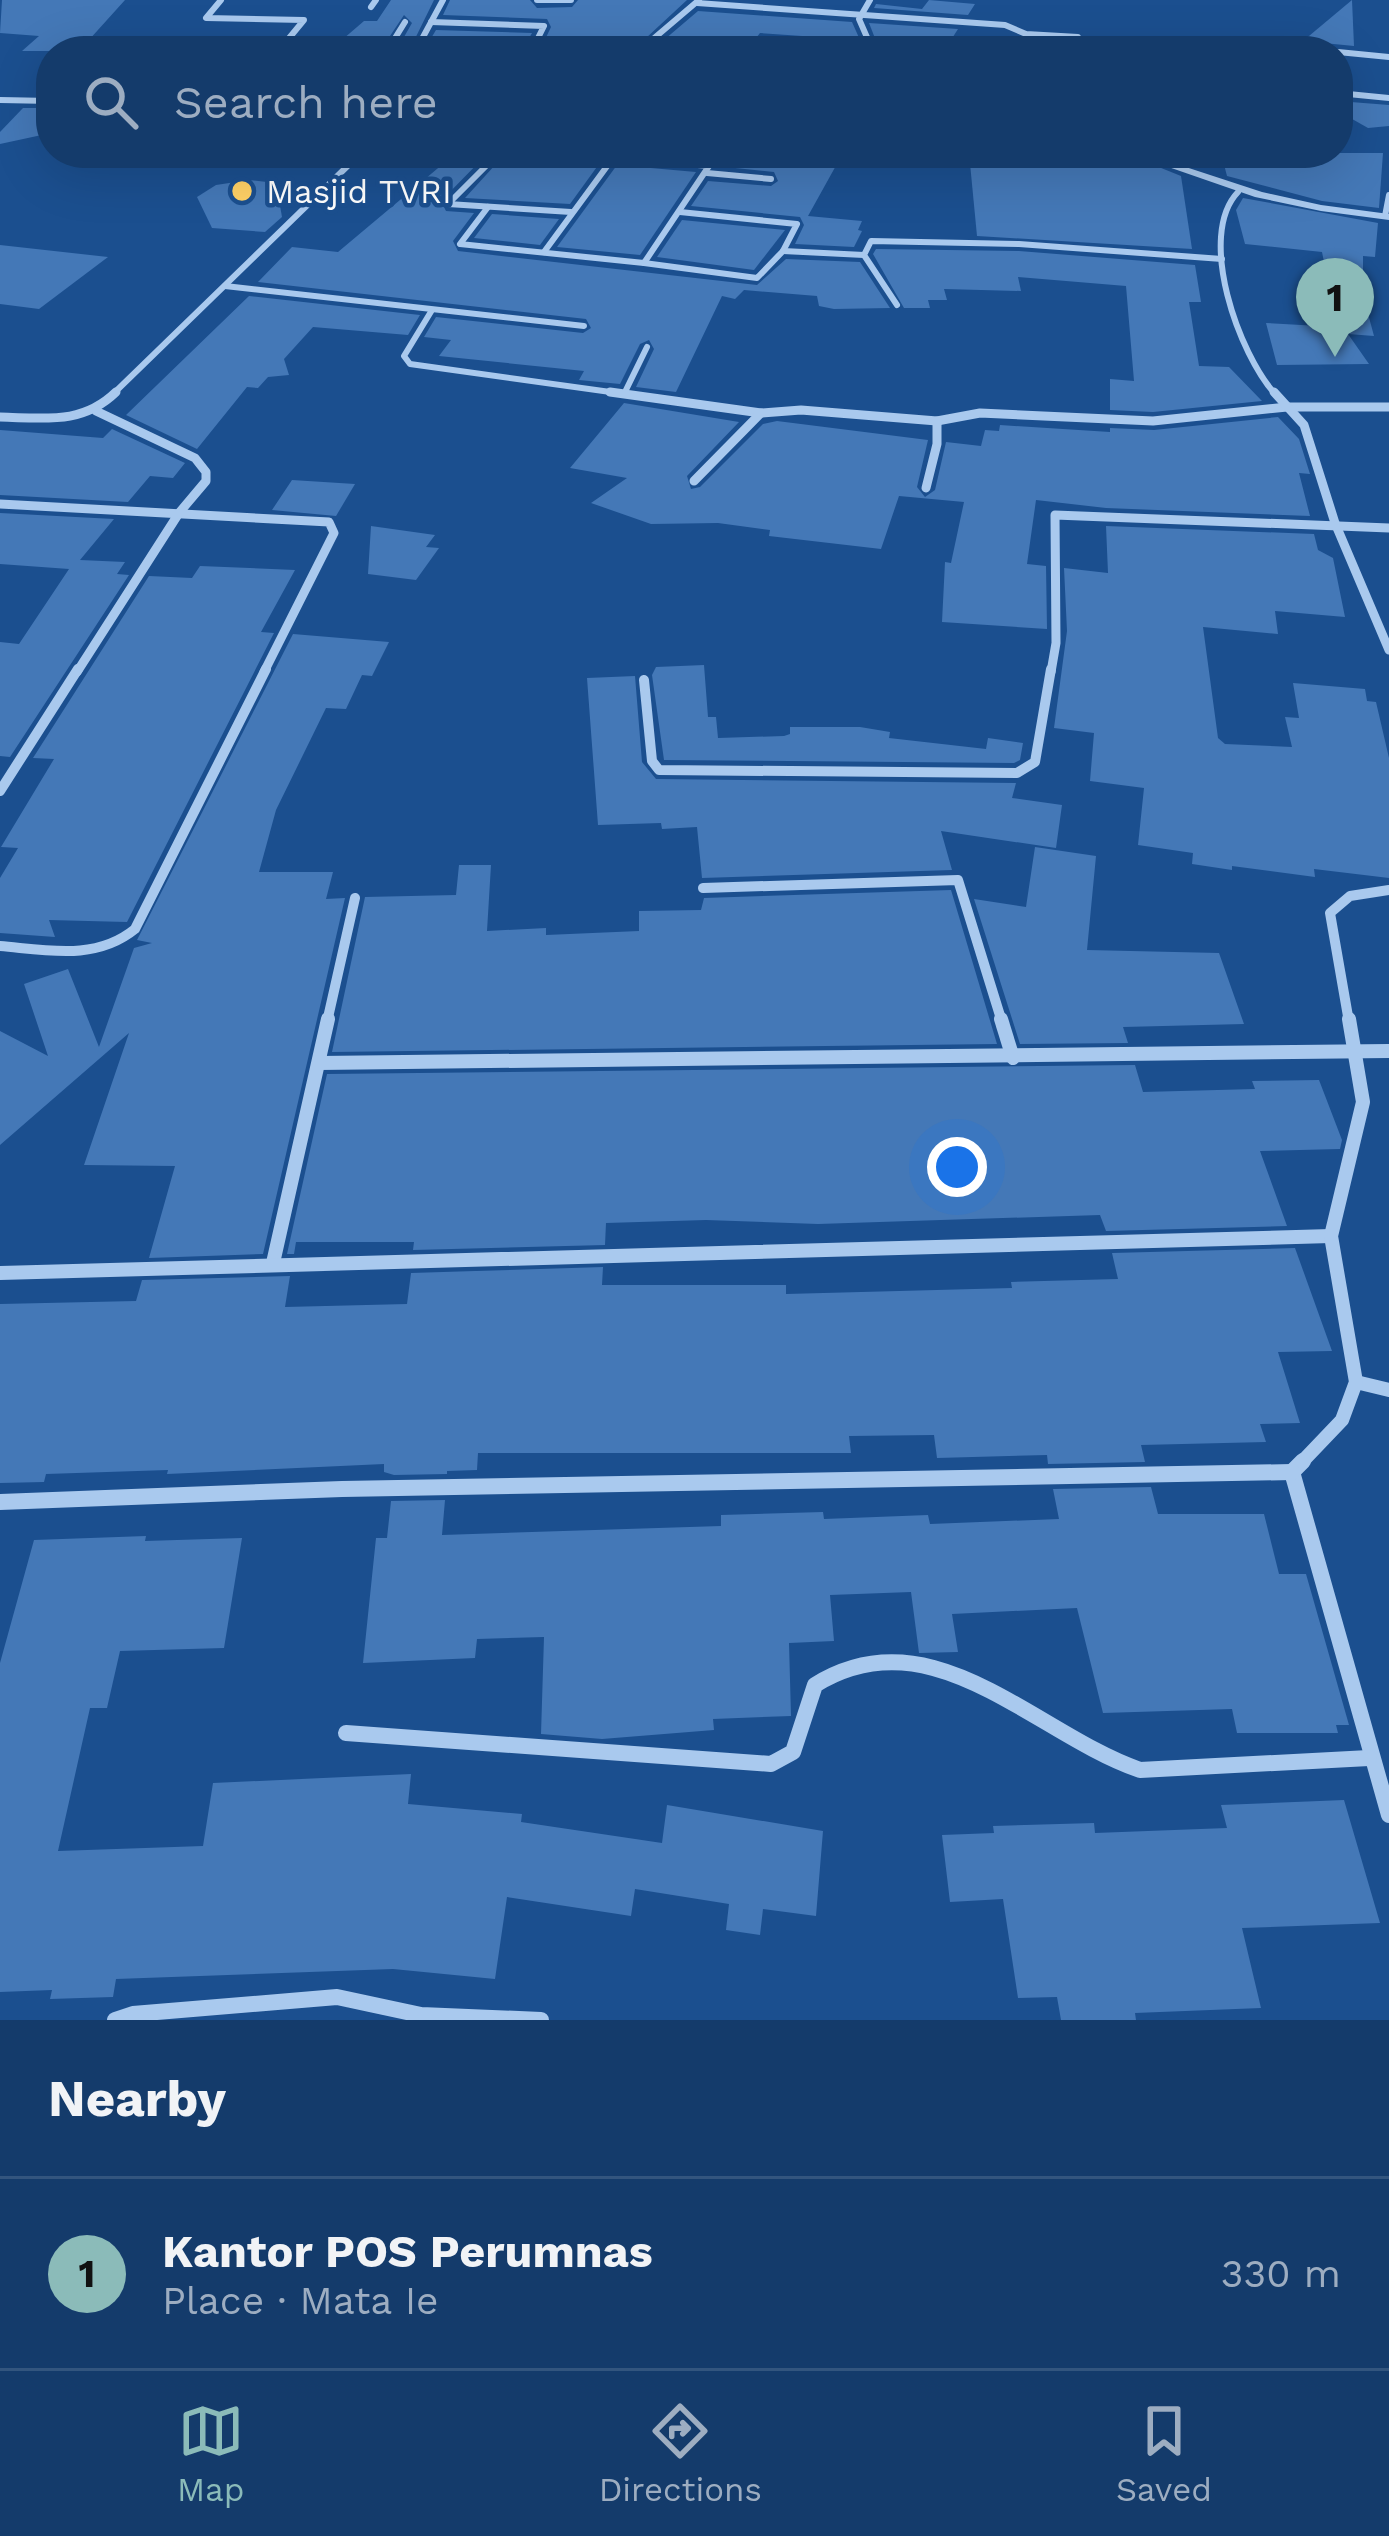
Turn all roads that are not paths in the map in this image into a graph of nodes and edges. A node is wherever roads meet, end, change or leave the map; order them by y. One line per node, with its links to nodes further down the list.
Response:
1 (221, 0): 10 (street)
2 (443, 0): 9 (street)
3 (537, 0): 4 (street)
4 (571, 0)
5 (870, 0): 7 (street)
6 (698, 1): 7 (street); 14 (street)
7 (861, 13): 15 (street); 16 (street)
8 (405, 22): 11 (street)
9 (431, 22): 12 (street); 13 (street)
10 (292, 36)
11 (396, 36)
12 (423, 36)
13 (539, 36)
14 (657, 36)
15 (866, 36)
16 (1052, 36)
17 (1353, 53): 18 (street)
18 (1389, 57)
19 (1353, 94): 20 (street)
20 (1389, 98)
21 (0, 100): 22 (street)
22 (36, 100)
23 (346, 168): 43 (street)
24 (483, 168): 32 (street)
25 (605, 168): 33 (street)
26 (707, 168): 28 (street)
27 (1173, 168): 30 (street)
28 (707, 173): 29 (street); 34 (street)
29 (771, 178)
30 (1238, 192): 35 (street); 41 (street)
31 (1389, 195): 35 (street)
32 (488, 207): 33 (street); 36 (street)
33 (571, 212): 38 (street)
34 (680, 212): 37 (street); 42 (street)
35 (1387, 216)
36 (460, 244): 38 (street); 40 (street)
37 (783, 250): 39 (street); 42 (street)
38 (544, 252): 42 (street)
39 (864, 255): 41 (street); 44 (street)
40 (449, 259)
41 (1222, 259): 49 (street)
42 (644, 263)
43 (225, 286): 45 (street); 51 (street)
44 (897, 305)
45 (432, 310): 46 (street); 48 (street)
46 (584, 326)
47 (647, 347): 48 (street)
48 (624, 394): 52 (street)
49 (1287, 406): 50 (street); 54 (street); 59 (street)
50 (1389, 407)
51 (95, 411): 53 (street); 58 (street)
52 (761, 413): 54 (street); 55 (street)
53 (0, 417)
54 (937, 421): 56 (street)
55 (694, 481)
56 (926, 488)
57 (0, 504): 58 (street)
58 (179, 514): 63 (street); 67 (street)
59 (1335, 524): 60 (street); 61 (street); 62 (street)
60 (1389, 528)
61 (1389, 650)
62 (644, 680)
63 (0, 791)
64 (703, 888): 70 (street)
65 (1389, 890): 69 (street)
66 (355, 898): 71 (street)
67 (0, 946)
68 (1389, 1051): 69 (street)
69 (1355, 1052): 70 (street); 72 (street)
70 (1013, 1058): 71 (street)
71 (319, 1063): 73 (street)
72 (1331, 1236): 73 (street); 75 (street)
73 (273, 1263): 74 (street)
74 (0, 1273)
75 (1356, 1382): 76 (street); 77 (street)
76 (1389, 1390)
77 (1292, 1472): 78 (street); 80 (street)
78 (0, 1502)
79 (346, 1733): 80 (street)
80 (1369, 1758): 81 (street)
81 (1389, 1816)
82 (126, 2018): 83 (street)
83 (420, 2018): 84 (street)
84 (541, 2020)

